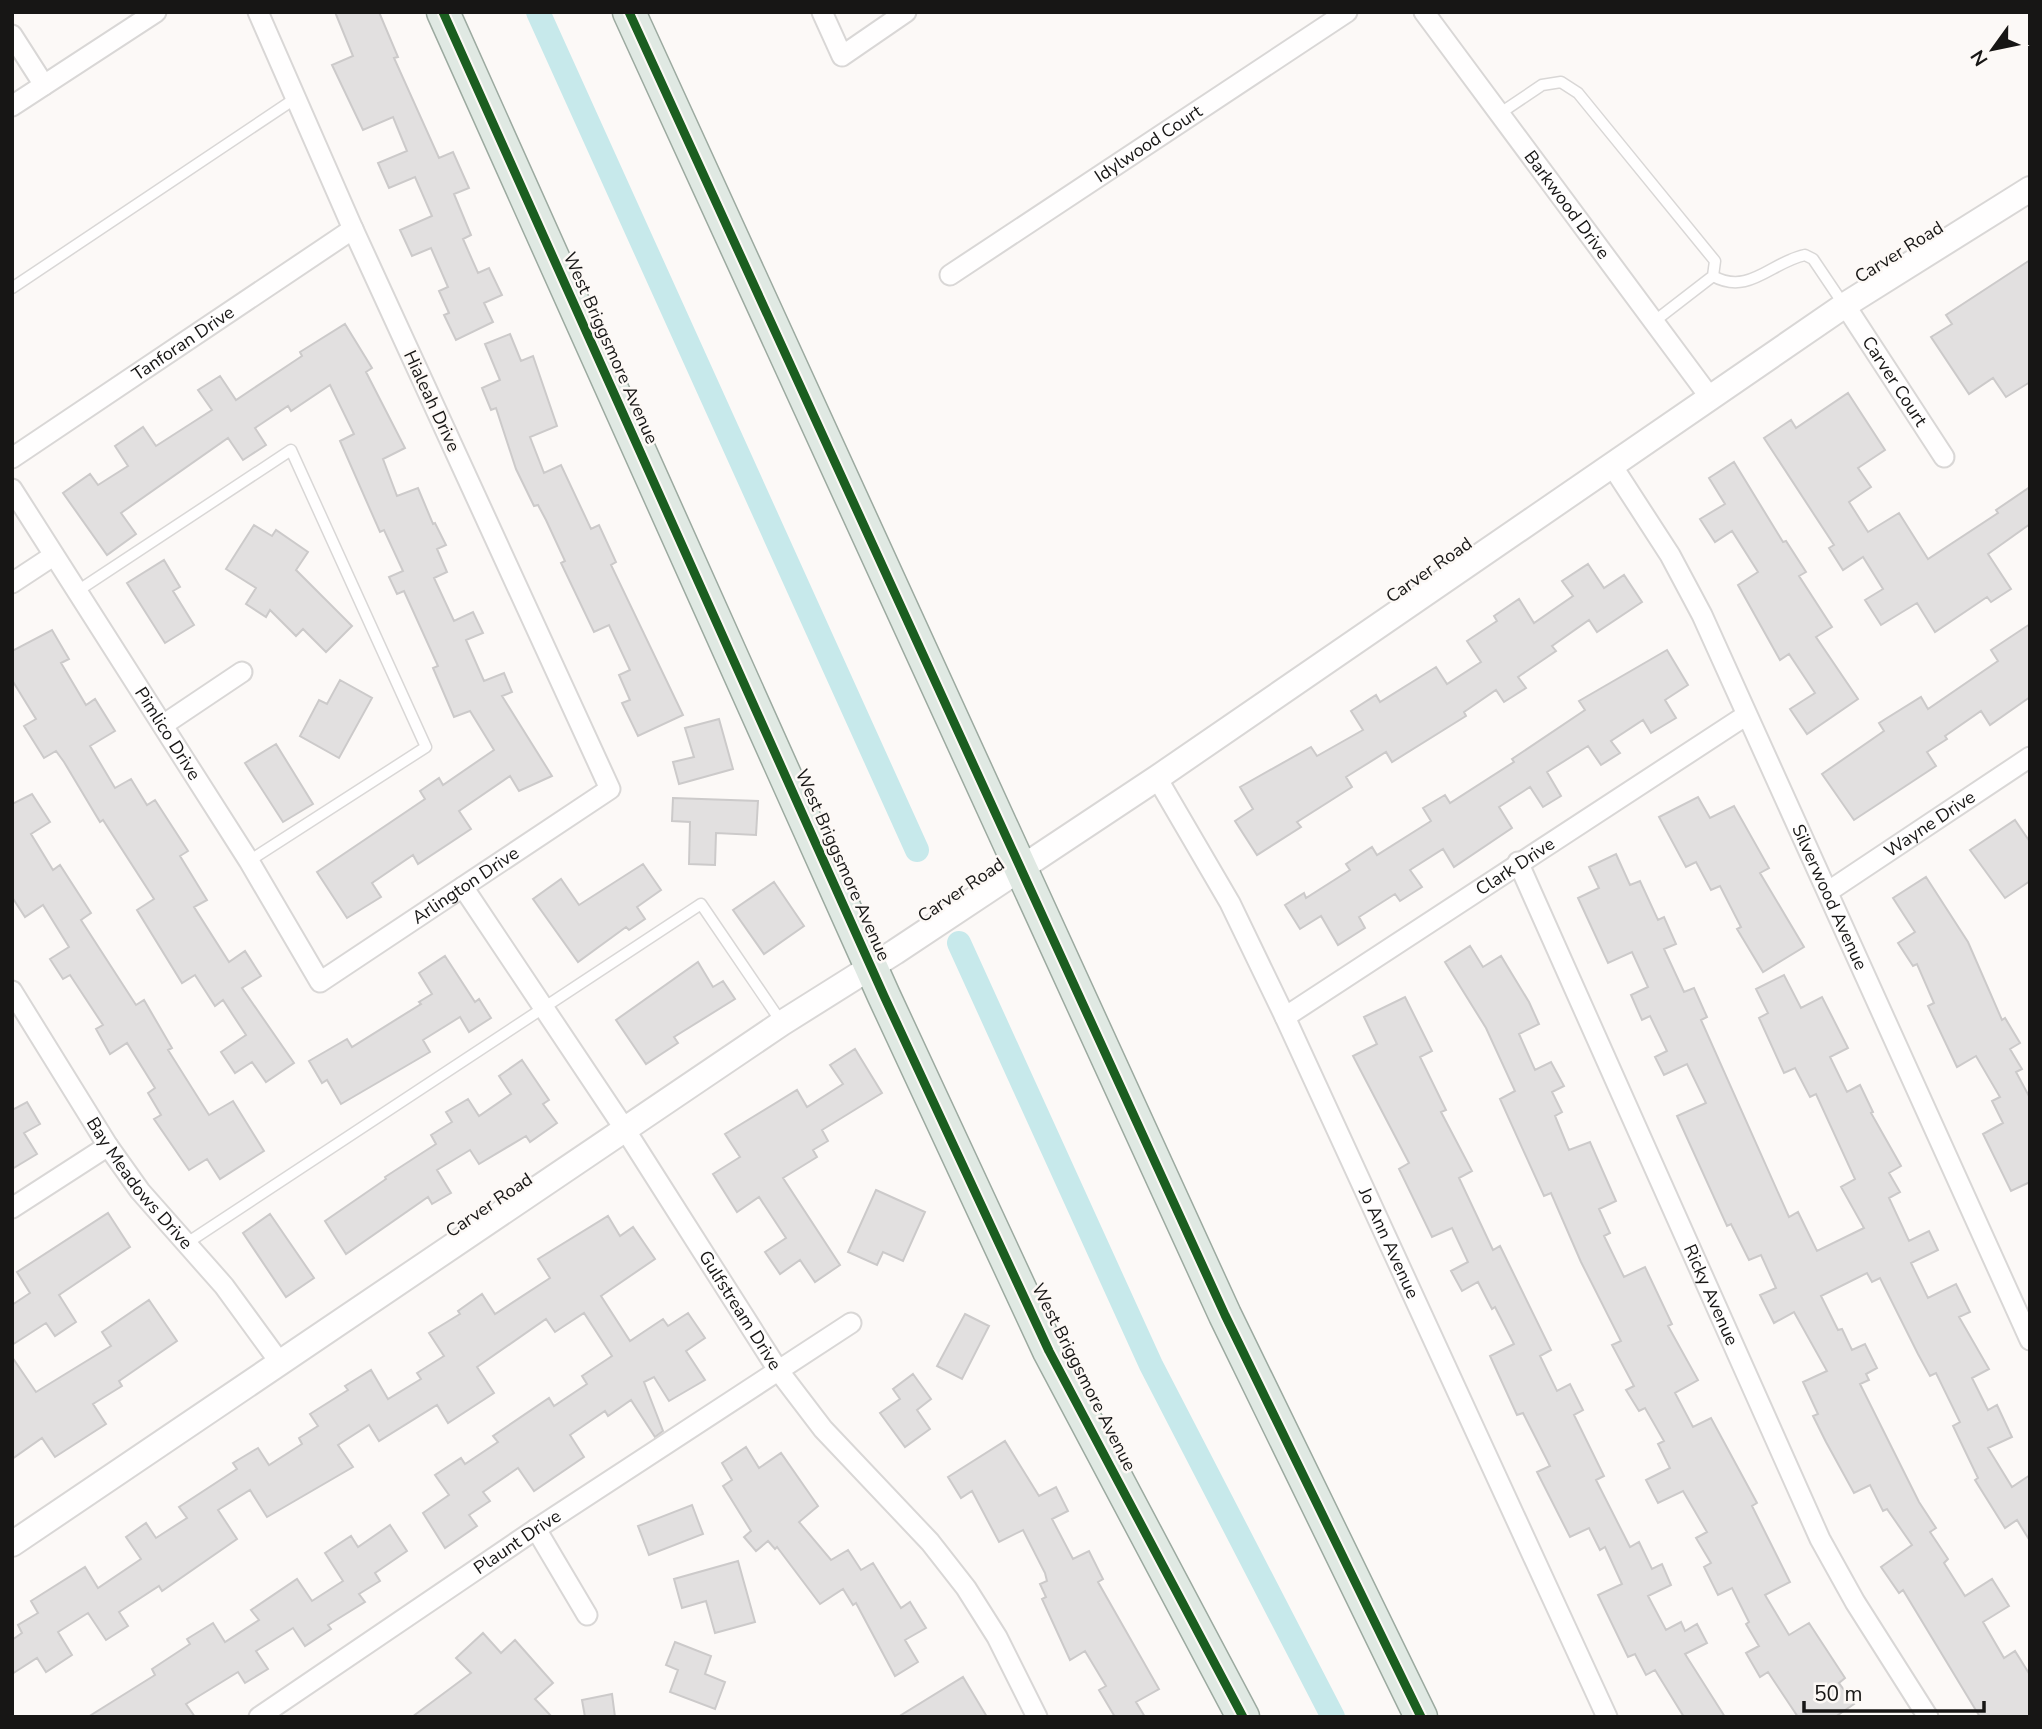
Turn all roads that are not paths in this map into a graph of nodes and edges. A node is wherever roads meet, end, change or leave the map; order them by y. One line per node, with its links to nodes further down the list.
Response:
1 (156, 12): 10 (street)
2 (258, 12): 11 (street, Hialeah Drive)
3 (443, 12): 40 (main road, West Briggsmore Avenue)
4 (629, 12): 37 (main road)
5 (822, 12): 6 (street)
6 (906, 12)
7 (1347, 12): 16 (street, Idylwood Court)
8 (1424, 12): 13 (street, Barkwood Drive)
9 (12, 35): 10 (street)
10 (44, 85): 12 (street)
11 (296, 98): 15 (street, Hialeah Drive); 18 (lane)
12 (12, 106)
13 (1498, 114): 17 (lane); 20 (street, Barkwood Drive)
14 (2030, 189): 19 (street, Carver Road)
15 (353, 229): 23 (street, Tanforan Drive); 34 (street, Hialeah Drive)
16 (950, 275)
17 (1713, 276): 19 (lane); 20 (lane)
18 (12, 288)
19 (1844, 305): 21 (street, Carver Road); 22 (street, Carver Court)
20 (1656, 320): 21 (street, Barkwood Drive)
21 (1709, 396): 24 (street, Carver Road)
22 (1944, 457)
23 (12, 458)
24 (1611, 464): 30 (street, Silverwood Avenue); 33 (street, Carver Road)
25 (12, 489): 26 (street, Pimlico Drive)
26 (53, 556): 27 (street); 28 (street, Pimlico Drive)
27 (12, 583)
28 (76, 592): 31 (street, Pimlico Drive); 35 (lane)
29 (242, 672): 31 (street)
30 (1745, 716): 36 (street, Clark Drive); 39 (street, Silverwood Avenue)
31 (163, 725): 35 (street, Pimlico Drive)
32 (2030, 757): 39 (street, Wayne Drive)
33 (1157, 778): 37 (street, Carver Road); 44 (street, Jo Ann Avenue)
34 (610, 789): 38 (street, Arlington Drive)
35 (249, 861): 41 (street, Pimlico Drive)
36 (1518, 862): 44 (street, Clark Drive); 62 (street, Ricky Avenue)
37 (1022, 868): 40 (street, Carver Road); 60 (main road)
38 (463, 887): 41 (street, Arlington Drive); 43 (street, Gulfstream Drive)
39 (1829, 891): 51 (street, Silverwood Avenue)
40 (872, 966): 45 (street, Carver Road); 59 (main road, West Briggsmore Avenue)
41 (320, 982)
42 (12, 991): 47 (street, Bay Meadows Drive)
43 (544, 1010): 45 (lane); 46 (street, Gulfstream Drive); 49 (lane)
44 (1285, 1017): 61 (street, Jo Ann Avenue)
45 (782, 1023): 46 (street, Carver Road)
46 (626, 1131): 52 (street, Carver Road); 53 (street, Gulfstream Drive)
47 (108, 1146): 48 (street); 49 (street, Bay Meadows Drive)
48 (12, 1208)
49 (187, 1243): 52 (street, Bay Meadows Drive)
50 (851, 1323): 53 (street, Plaunt Drive)
51 (2030, 1340)
52 (281, 1364): 55 (street, Carver Road)
53 (778, 1370): 54 (street, Plaunt Drive); 58 (street, Gulfstream Drive)
54 (536, 1529): 56 (street); 57 (street, Plaunt Drive)
55 (12, 1544)
56 (587, 1615)
57 (258, 1717)
58 (1037, 1717)
59 (1243, 1717)
60 (1421, 1717)
61 (1607, 1717)
62 (1928, 1717)

